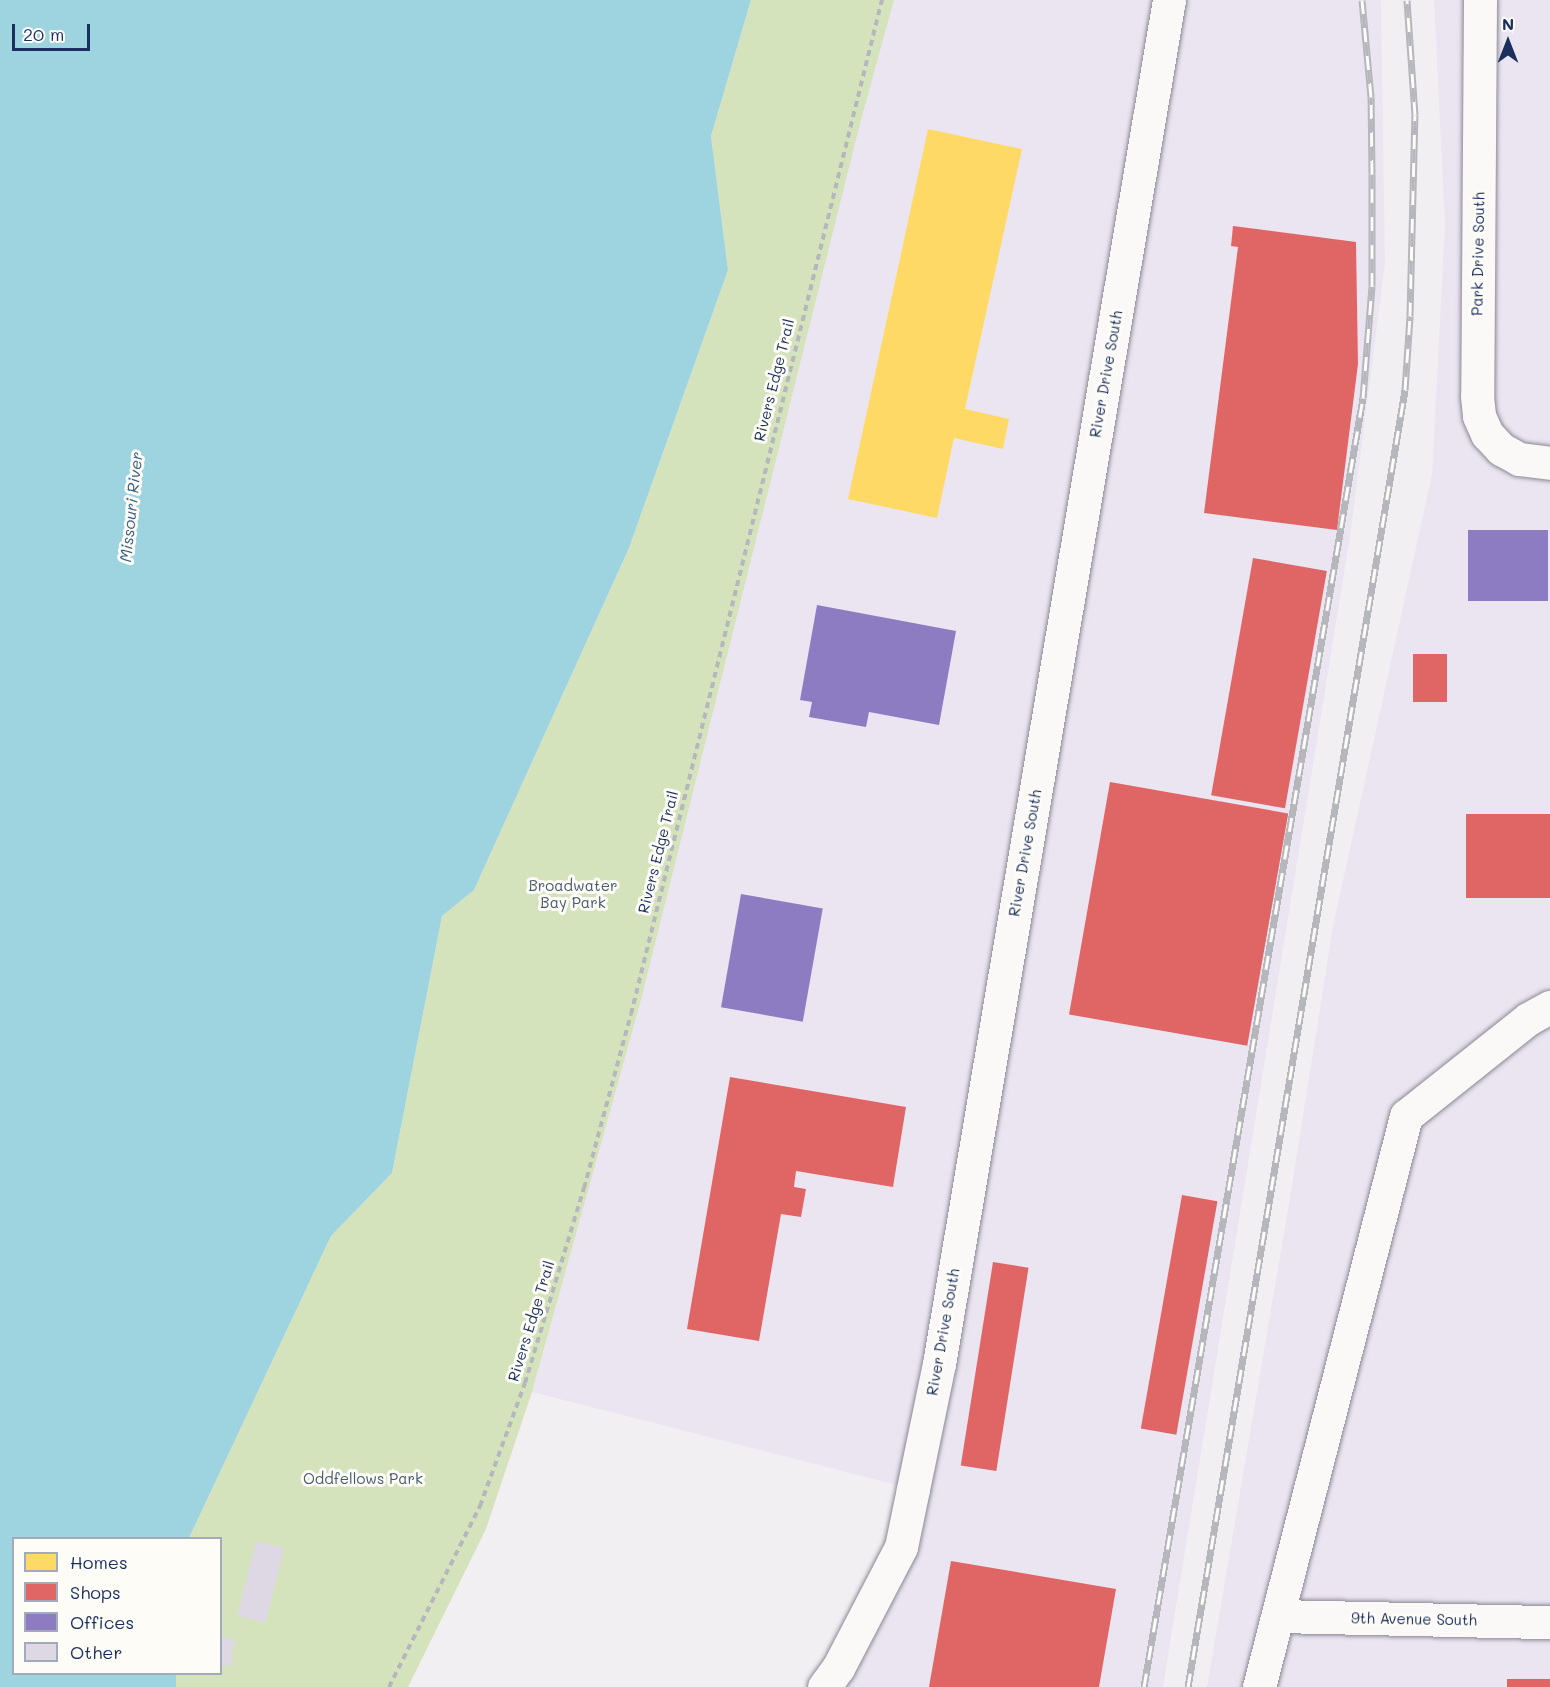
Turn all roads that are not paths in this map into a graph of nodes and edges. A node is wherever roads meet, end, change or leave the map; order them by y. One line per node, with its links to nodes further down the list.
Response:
1 (1169, 0): 7 (main road, River Drive South)
2 (1480, 0): 3 (main road, Park Drive South)
3 (1550, 463)
4 (1550, 1007): 5 (main road)
5 (1278, 1616): 6 (main road, 9th Avenue South); 8 (main road)
6 (1550, 1622)
7 (824, 1687)
8 (1259, 1687)

